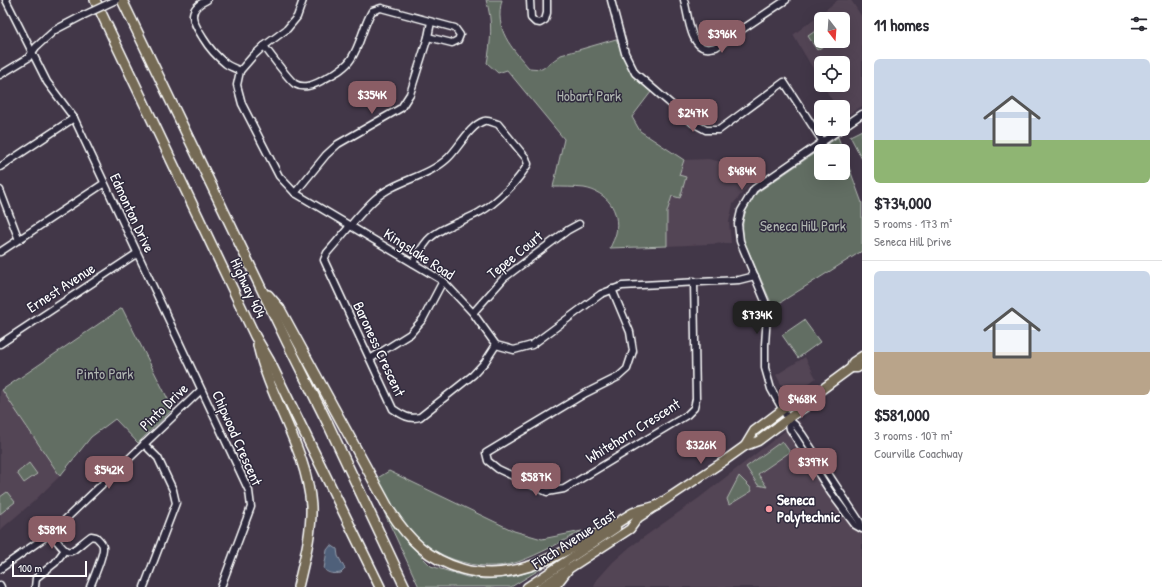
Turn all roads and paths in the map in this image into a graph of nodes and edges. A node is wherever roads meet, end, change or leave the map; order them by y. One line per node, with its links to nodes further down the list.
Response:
1 (6, 0): 15 (street, Edmonton Drive)
2 (95, 0): 39 (highway, Highway 404)
3 (116, 0): 15 (street, bridge)
4 (122, 0): 36 (highway, Highway 404)
5 (207, 0): 16 (street)
6 (303, 0): 14 (street)
7 (530, 0): 8 (street)
8 (547, 0)
9 (611, 0): 22 (street)
10 (684, 0): 11 (street)
11 (786, 0)
12 (431, 22): 13 (street); 13 (street); 14 (street)
13 (428, 37): 26 (street)
14 (264, 46): 16 (street)
15 (31, 53): 17 (street); 19 (street, Edmonton Drive)
16 (240, 71): 26 (street, Kingslake Road)
17 (0, 75)
18 (862, 114): 20 (street)
19 (74, 118): 23 (street); 24 (street, Edmonton Drive)
20 (850, 122)
21 (831, 136): 22 (street)
22 (823, 142): 33 (street)
23 (0, 167)
24 (104, 184): 29 (street); 31 (street, Edmonton Drive)
25 (0, 190): 29 (street)
26 (295, 193): 28 (street, Kingslake Road)
27 (579, 224): 38 (street, Tepee Court)
28 (350, 226): 32 (street, Kingslake Road); 32 (street); 43 (street, Baroness Crescent)
29 (19, 240): 30 (street)
30 (0, 252)
31 (136, 254): 40 (street, Ernest Avenue); 46 (street, Edmonton Drive)
32 (413, 263): 34 (street, Kingslake Road)
33 (755, 276): 35 (street); 48 (street)
34 (443, 281): 38 (street, Kingslake Road); 43 (street)
35 (694, 281): 37 (street); 37 (street, Whitehorn Crescent)
36 (262, 288): 52 (highway); 65 (highway, Highway 404)
37 (612, 289): 41 (street)
38 (473, 313): 41 (street, Kingslake Road)
39 (255, 336): 63 (highway); 64 (highway, Highway 404)
40 (0, 344)
41 (496, 345): 43 (street, Baroness Crescent)
42 (862, 356): 45 (main road, Finch Avenue East)
43 (370, 359)
44 (862, 365): 45 (main road, Finch Avenue East)
45 (851, 368): 47 (main road, Finch Avenue East)
46 (201, 390): 50 (street, Pinto Drive); 62 (street, Chipwood Crescent)
47 (816, 393): 48 (main road, Finch Avenue East); 49 (main road, Finch Avenue East)
48 (782, 410): 49 (street); 51 (main road, Finch Avenue East)
49 (788, 419): 51 (main road, Finch Avenue East); 54 (street)
50 (144, 444): 55 (street, Pinto Drive); 61 (street)
51 (744, 446): 52 (main road, Finch Avenue East)
52 (656, 506): 53 (main road, Finch Avenue East)
53 (638, 518): 58 (main road, Finch Avenue East); 66 (main road, Finch Avenue East)
54 (862, 529)
55 (51, 533): 56 (street); 57 (street, Pinto Drive)
56 (64, 550): 59 (street); 60 (street)
57 (0, 568)
58 (568, 569): 67 (main road, Finch Avenue East); 68 (highway)
59 (35, 587)
60 (90, 587)
61 (144, 587)
62 (221, 587)
63 (298, 587)
64 (380, 587)
65 (405, 587)
66 (527, 587)
67 (541, 587)
68 (554, 587)

